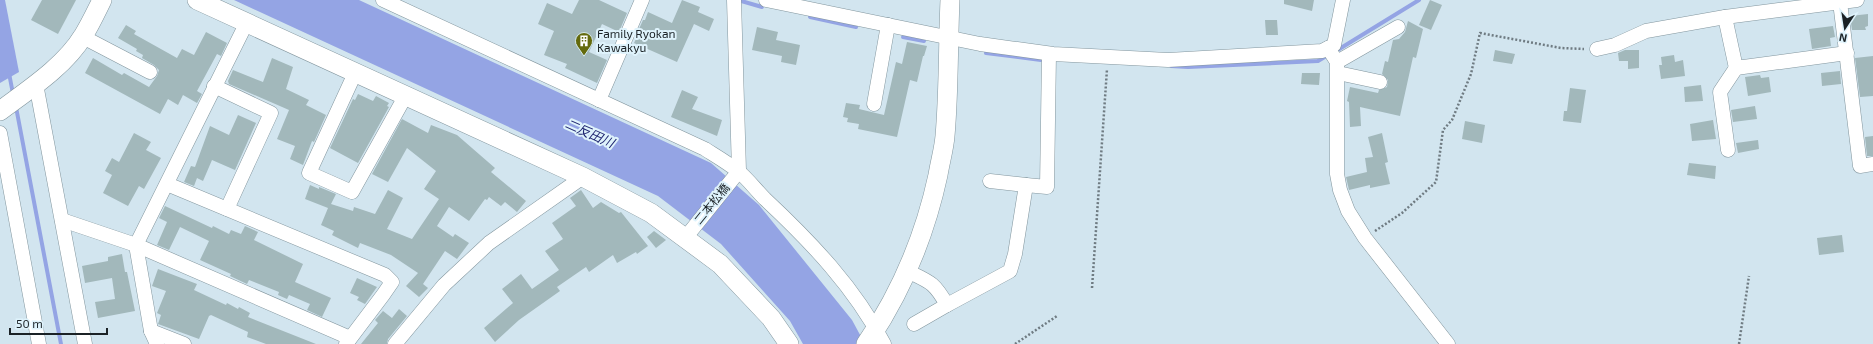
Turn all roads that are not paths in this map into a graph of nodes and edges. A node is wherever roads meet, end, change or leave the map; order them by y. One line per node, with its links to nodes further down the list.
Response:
1 (102, 0): 15 (street)
2 (197, 0): 12 (street)
3 (382, 0): 29 (street)
4 (642, 0): 29 (street)
5 (766, 0): 13 (street)
6 (950, 0): 16 (street)
7 (1343, 0): 17 (street)
8 (1857, 0): 9 (street)
9 (1840, 2): 11 (street); 19 (street)
10 (734, 3): 35 (street)
11 (1725, 17): 18 (street); 22 (street)
12 (247, 22): 24 (street); 27 (street)
13 (888, 25): 16 (street); 30 (street)
14 (1398, 27): 21 (street)
15 (83, 37): 23 (street); 26 (street)
16 (948, 37): 20 (street); 44 (street)
17 (1328, 48): 20 (street); 21 (street)
18 (1597, 49)
19 (1847, 53): 22 (street); 34 (street)
20 (1049, 54): 39 (street)
21 (1338, 67): 25 (street); 55 (street)
22 (1736, 68): 33 (street)
23 (150, 72)
24 (356, 72): 28 (street); 28 (street)
25 (1380, 82)
26 (36, 84): 31 (street); 41 (street)
27 (214, 86): 38 (street); 40 (street)
28 (406, 95): 36 (street)
29 (599, 100): 35 (street)
30 (874, 104)
31 (0, 111)
32 (0, 133): 50 (street)
33 (1728, 150)
34 (1873, 164)
35 (739, 171): 42 (street, 二本松橋); 48 (street)
36 (583, 176): 42 (street); 53 (street)
37 (990, 181): 39 (street)
38 (167, 184): 40 (street); 43 (street)
39 (1026, 185): 45 (street)
40 (227, 209): 49 (street)
41 (62, 220): 43 (street); 51 (street)
42 (686, 237): 54 (street)
43 (136, 245): 47 (street); 49 (street)
44 (907, 271): 45 (street); 48 (street)
45 (947, 305): 46 (street)
46 (914, 324)
47 (154, 338): 52 (street)
48 (876, 339)
49 (348, 341)
50 (39, 344)
51 (85, 344)
52 (184, 344)
53 (396, 344)
54 (789, 344)
55 (1448, 344)

